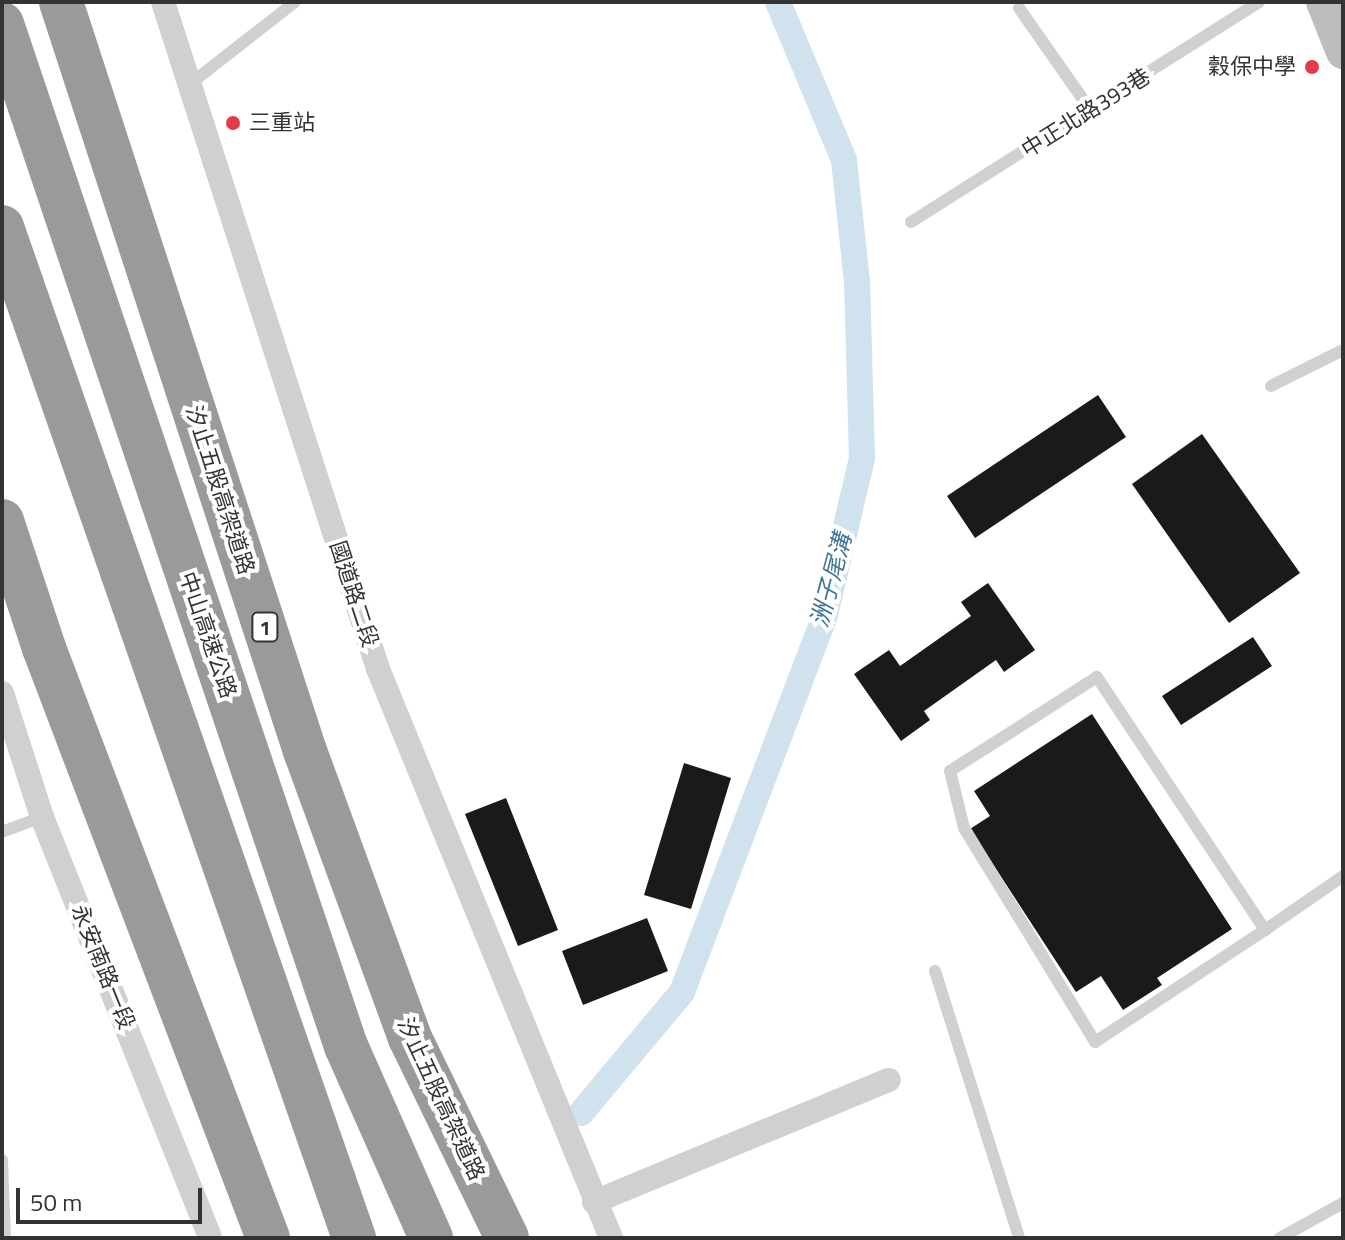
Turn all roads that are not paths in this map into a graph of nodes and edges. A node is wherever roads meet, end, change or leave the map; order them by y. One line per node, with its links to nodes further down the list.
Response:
1 (61, 2): 32 (highway, 汐止五股高架道路 / 1)
2 (163, 2): 9 (street, 國道路二段)
3 (295, 2): 9 (lane)
4 (1259, 2): 10 (lane, 中正北路393巷)
5 (1323, 2): 8 (main road)
6 (1019, 8): 10 (lane)
7 (2, 24): 31 (highway, 中山高速公路)
8 (1343, 52)
9 (190, 84): 25 (street, 國道路二段)
10 (1091, 111): 11 (lane, 中正北路393巷)
11 (911, 222)
12 (2, 227): 30 (highway)
13 (1343, 350): 14 (lane)
14 (1271, 386)
15 (2, 521): 29 (highway)
16 (2, 693): 17 (street, 永安南路一段)
17 (8, 738): 18 (street, 永安南路一段)
18 (42, 817): 19 (lane); 28 (street, 永安南路一段)
19 (2, 832)
20 (1343, 876): 21 (lane)
21 (1265, 930): 21 (lane)
22 (935, 971): 34 (lane)
23 (889, 1080): 25 (street)
24 (2, 1160): 27 (lane)
25 (594, 1202): 33 (street, 國道路二段)
26 (1343, 1203): 35 (lane)
27 (5, 1238)
28 (210, 1238)
29 (268, 1238)
30 (354, 1238)
31 (431, 1238)
32 (507, 1238)
33 (611, 1238)
34 (1019, 1238)
35 (1280, 1238)

